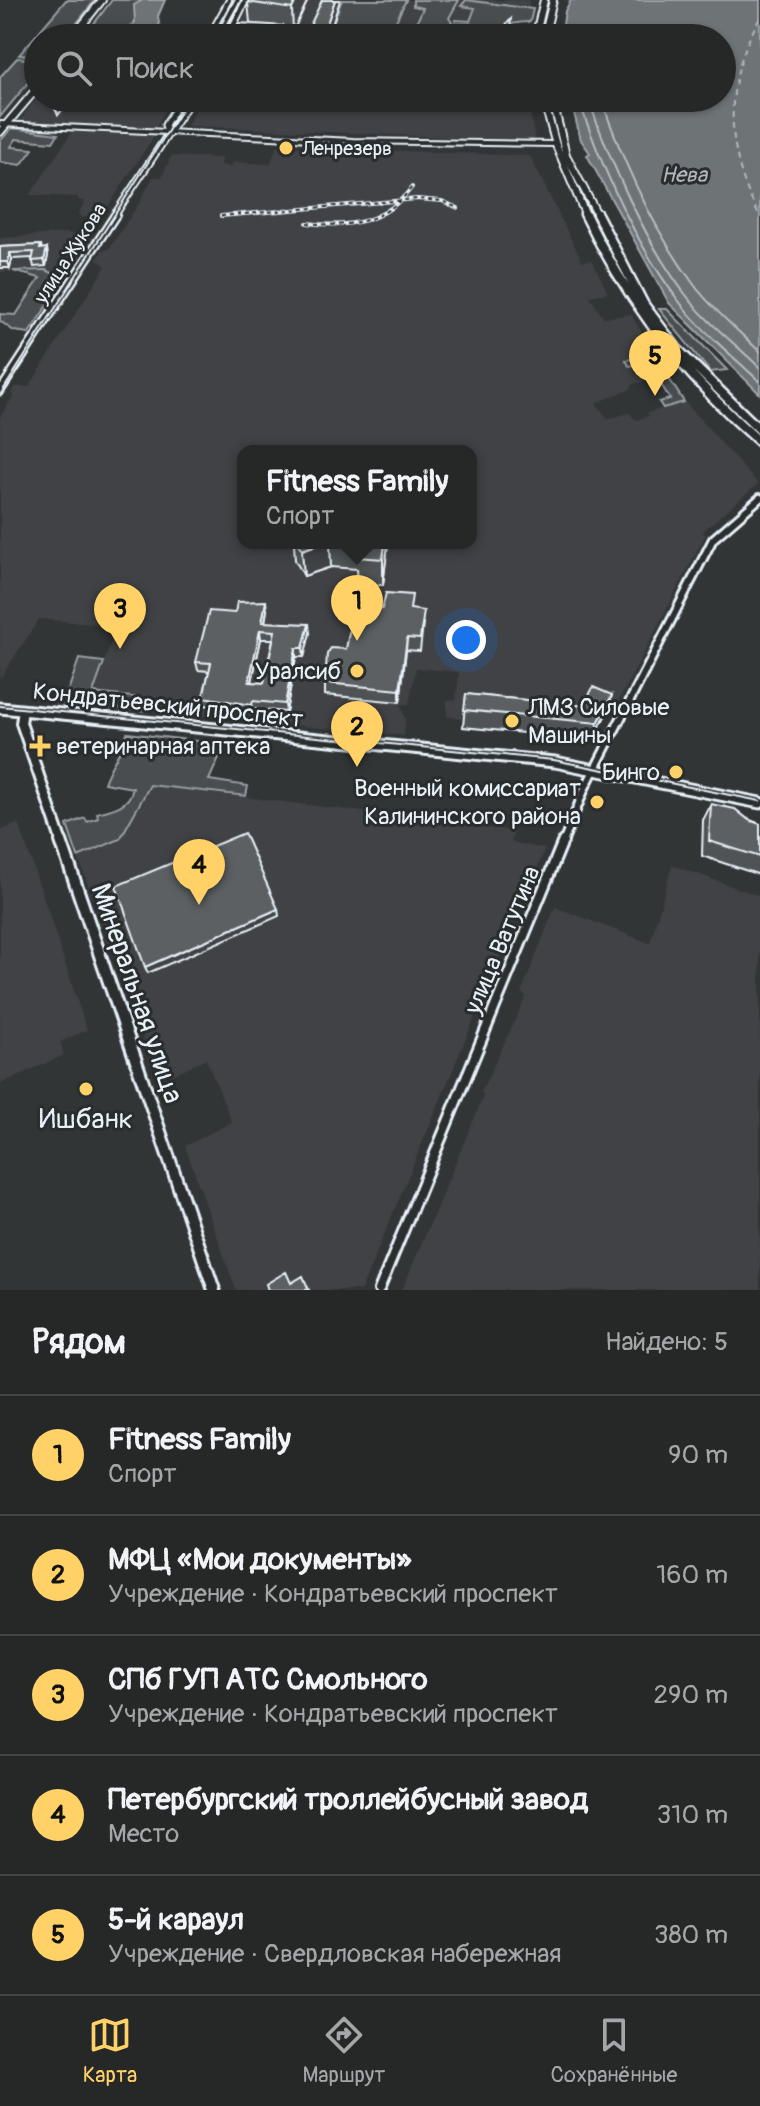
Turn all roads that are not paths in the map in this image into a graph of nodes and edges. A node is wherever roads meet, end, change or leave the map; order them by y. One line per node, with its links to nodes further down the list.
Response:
1 (104, 0): 7 (main road)
2 (229, 0): 8 (street)
3 (238, 0): 9 (street)
4 (246, 0): 10 (street)
5 (544, 0): 11 (main road)
6 (553, 0): 12 (main road)
7 (85, 24)
8 (216, 24)
9 (225, 24)
10 (234, 24)
11 (538, 24)
12 (545, 24)
13 (24, 100): 18 (main road)
14 (173, 112): 20 (street, улица Жукова)
15 (182, 112): 20 (street, улица Жукова)
16 (546, 112): 21 (main road)
17 (555, 112): 23 (main road)
18 (3, 124): 19 (main road); 20 (street)
19 (0, 132)
20 (167, 132): 21 (street); 22 (street, улица Жукова)
21 (553, 144): 24 (main road)
22 (0, 391)
23 (760, 430)
24 (760, 442)
25 (760, 498): 28 (street, улица Ватутина)
26 (0, 708): 27 (main road, Кондратьевский проспект)
27 (23, 710): 28 (main road, Кондратьевский проспект); 30 (street, Минеральная улица)
28 (594, 771): 29 (main road, Кондратьевский проспект); 31 (street, улица Ватутина)
29 (760, 803)
30 (214, 1290)
31 (379, 1290)

